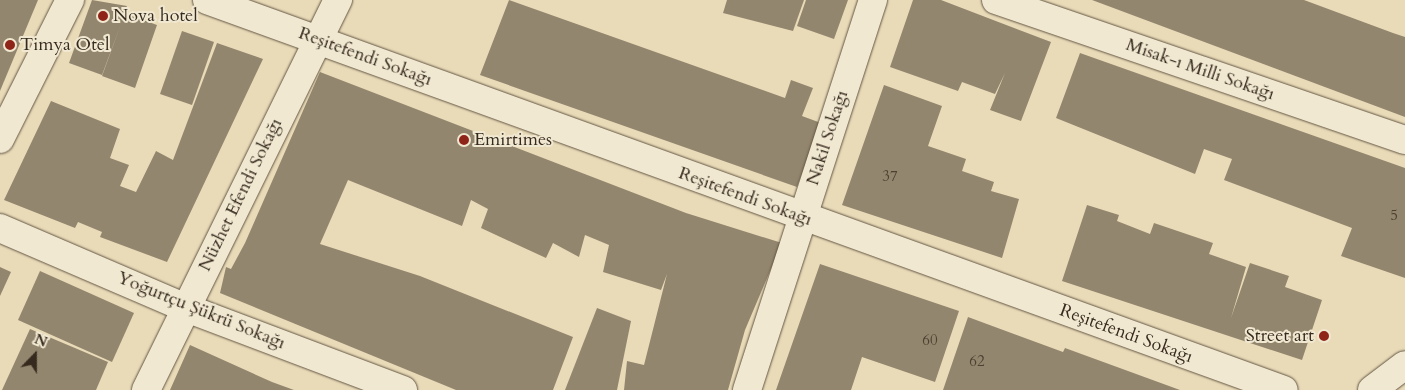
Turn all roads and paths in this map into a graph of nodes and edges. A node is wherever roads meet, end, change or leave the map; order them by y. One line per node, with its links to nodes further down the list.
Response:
1 (70, 0): 7 (street)
2 (207, 0): 6 (street, Reşitefendi Sokağı)
3 (338, 0): 6 (street, Nüzhet Efendi Sokağı)
4 (873, 0): 9 (street, Nakil Sokağı)
5 (996, 0): 8 (street, Misak-ı Milli Sokağı)
6 (318, 39): 9 (street, Reşitefendi Sokağı); 11 (street, Nüzhet Efendi Sokağı)
7 (0, 139)
8 (1405, 140)
9 (802, 218): 15 (street, Nakil Sokağı); 16 (street, Reşitefendi Sokağı)
10 (0, 228): 11 (street, Yoğurtçu Şükrü Sokağı)
11 (186, 308): 13 (street, Nüzhet Efendi Sokağı); 14 (street, Yoğurtçu Şükrü Sokağı)
12 (1405, 365): 17 (street)
13 (146, 390)
14 (403, 390)
15 (747, 390)
16 (1284, 390)
17 (1372, 390)

